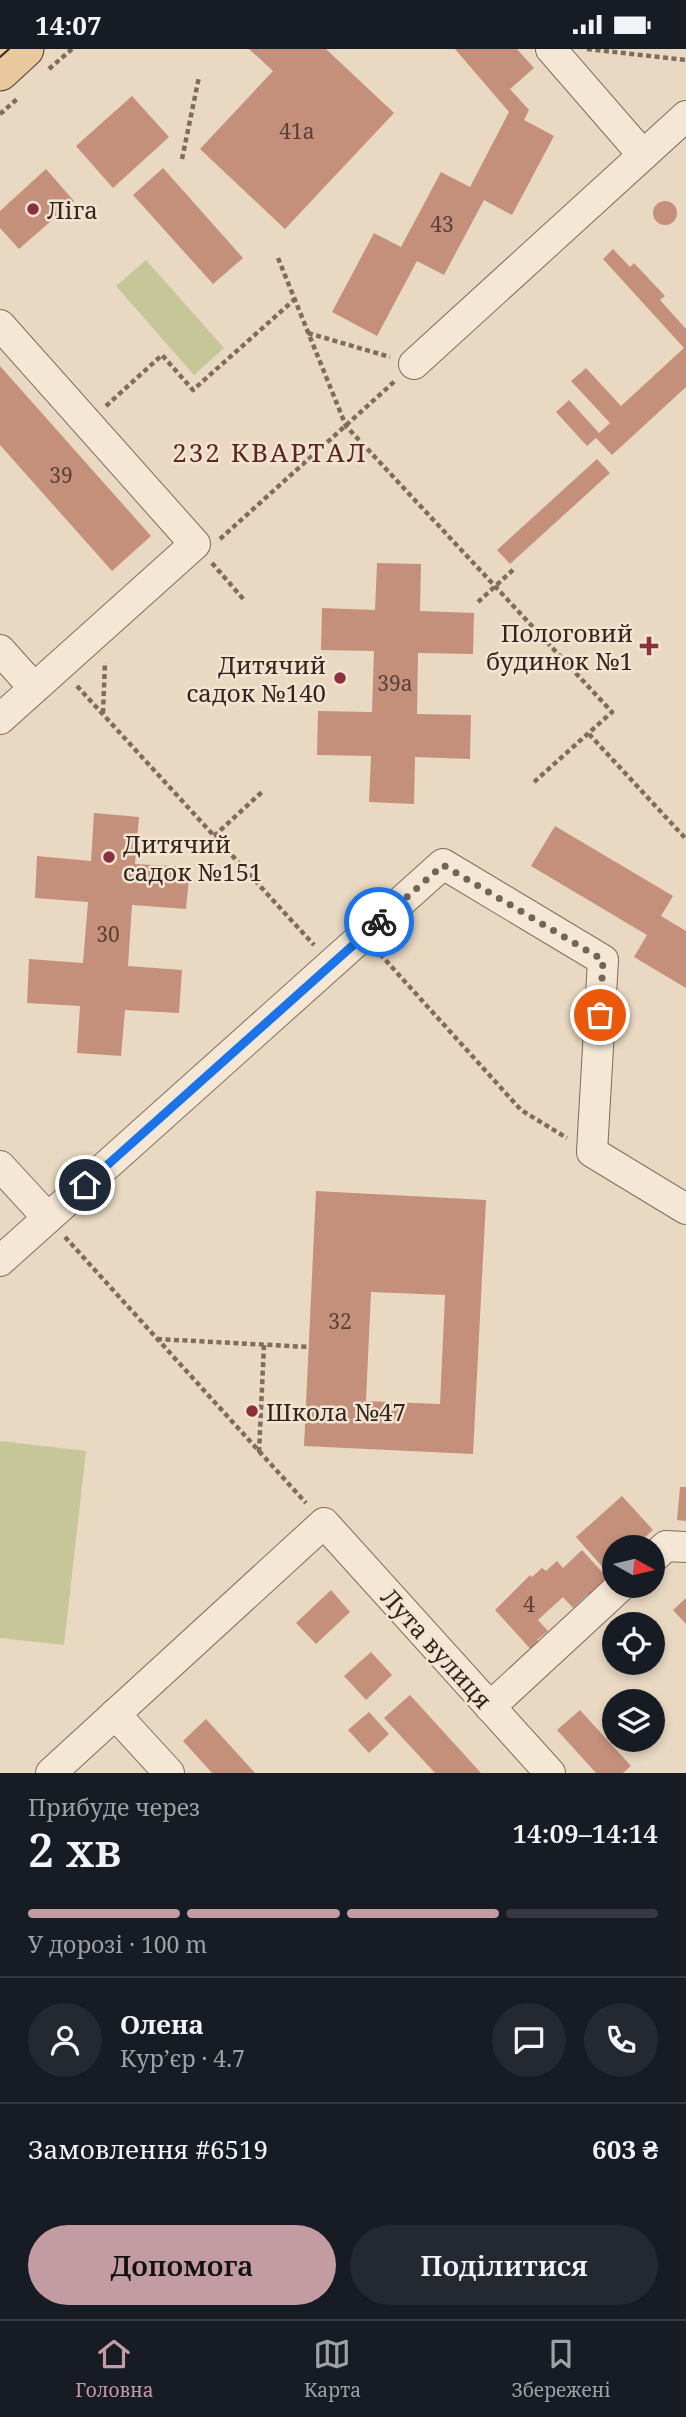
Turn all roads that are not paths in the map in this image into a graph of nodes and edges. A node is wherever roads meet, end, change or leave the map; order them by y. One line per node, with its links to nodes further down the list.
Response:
1 (551, 49): 3 (street)
2 (686, 116): 3 (street)
3 (643, 155): 5 (street)
4 (0, 325): 7 (street)
5 (414, 364)
6 (0, 650): 7 (street)
7 (34, 688): 8 (street)
8 (0, 719)
9 (0, 1166): 11 (street)
10 (686, 1209): 11 (street)
11 (48, 1218): 12 (street)
12 (0, 1261)
13 (665, 1547): 14 (street)
14 (686, 1547)
15 (608, 1598): 16 (street)
16 (490, 1707): 17 (street, Лута вулиця); 20 (street, Лута вулиця)
17 (116, 1714): 18 (street); 19 (street)
18 (51, 1773)
19 (169, 1773)
20 (550, 1773)

